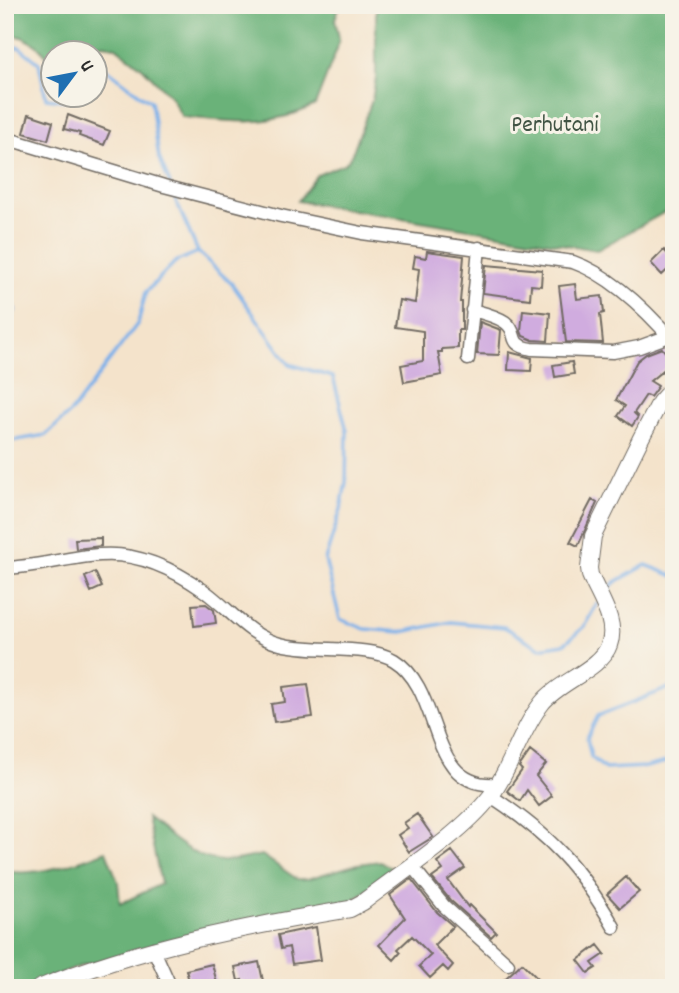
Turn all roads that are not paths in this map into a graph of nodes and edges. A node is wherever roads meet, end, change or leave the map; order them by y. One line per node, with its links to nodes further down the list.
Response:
1 (5, 138): 2 (street)
2 (479, 248): 3 (street); 4 (street)
3 (472, 310): 4 (street); 5 (street)
4 (671, 339)
5 (468, 359)
6 (674, 386): 8 (street)
7 (5, 568): 8 (street)
8 (494, 790): 9 (street); 10 (street)
9 (411, 864): 11 (street); 12 (street)
10 (614, 928)
11 (153, 948): 13 (street); 14 (street)
12 (508, 964)
13 (39, 988)
14 (171, 988)

